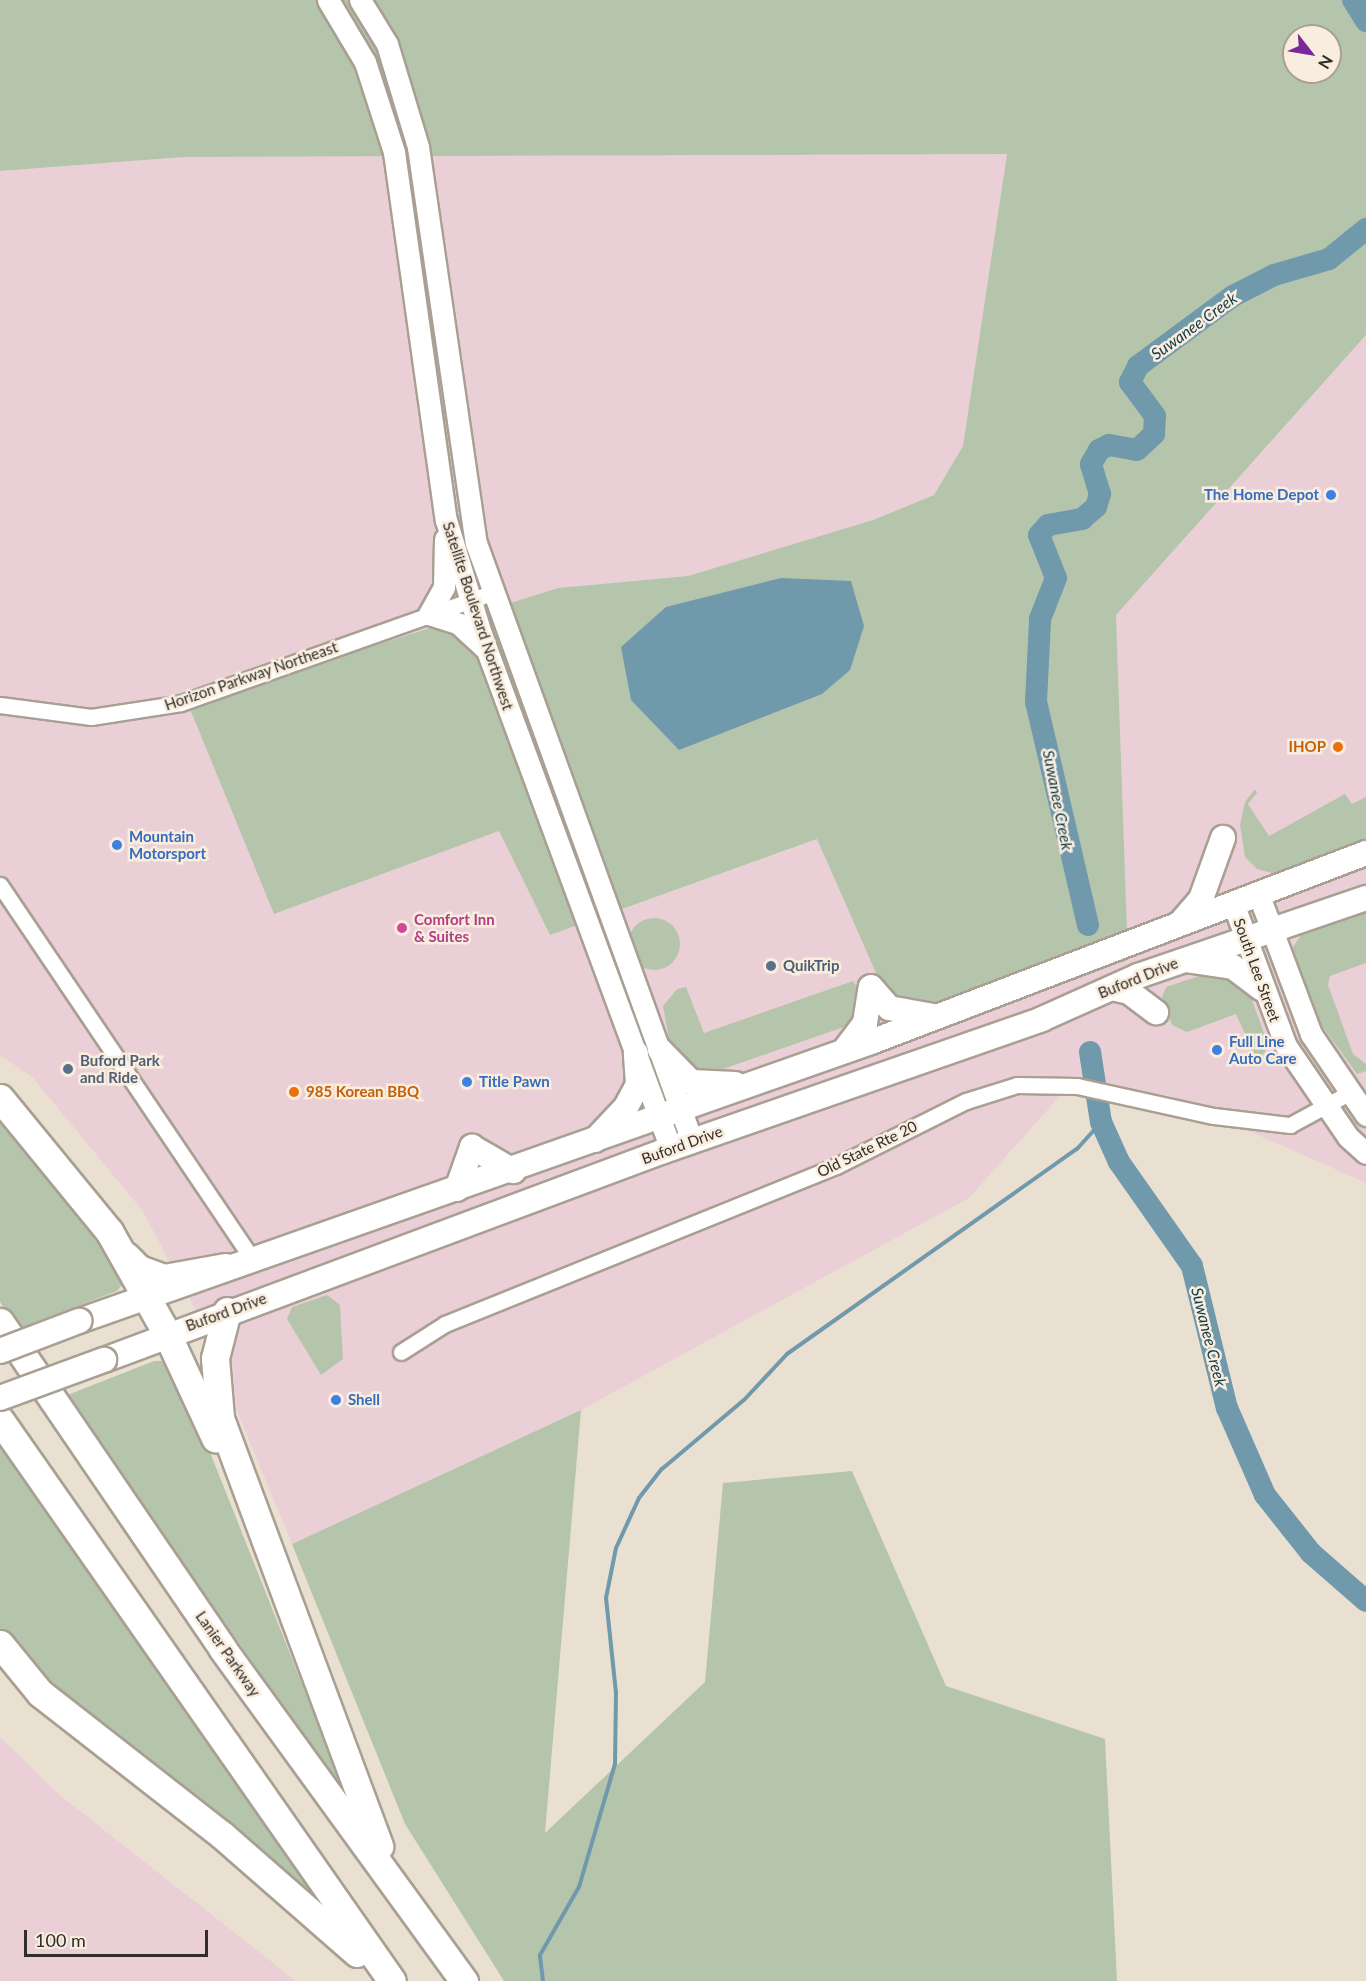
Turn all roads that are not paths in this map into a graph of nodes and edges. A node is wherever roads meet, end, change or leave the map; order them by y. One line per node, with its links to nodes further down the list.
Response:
1 (328, 0): 3 (main road, Satellite Boulevard Northwest)
2 (360, 0): 4 (main road, Satellite Boulevard Northwest)
3 (446, 520): 5 (main road, Satellite Boulevard Northwest); 6 (main road)
4 (494, 592): 5 (street, Horizon Parkway Northeast); 22 (main road, Satellite Boulevard Northwest)
5 (471, 599): 6 (street, Horizon Parkway Northeast); 7 (main road, Satellite Boulevard Northwest)
6 (429, 614): 7 (main road); 8 (street, Horizon Parkway Northeast)
7 (487, 649): 22 (main road, Satellite Boulevard Northwest)
8 (0, 705)
9 (1223, 838): 15 (highway)
10 (1366, 852): 12 (highway)
11 (0, 885): 38 (street)
12 (1258, 893): 14 (highway); 16 (main road, South Lee Street)
13 (1366, 898): 16 (highway, Buford Drive)
14 (1233, 903): 15 (highway); 17 (main road, South Lee Street)
15 (1178, 925): 21 (highway)
16 (1273, 928): 17 (highway, Buford Drive); 26 (main road, South Lee Street)
17 (1247, 938): 18 (highway, Buford Drive); 20 (main road, South Lee Street)
18 (1174, 963): 19 (highway, Buford Drive); 19 (highway); 20 (highway)
19 (1112, 988): 32 (highway, Buford Drive)
20 (1262, 989): 28 (main road, South Lee Street)
21 (938, 1017): 23 (highway); 23 (highway)
22 (648, 1051): 25 (highway); 29 (main road, Satellite Boulevard Northwest); 31 (highway)
23 (844, 1052): 25 (highway)
24 (0, 1077): 34 (highway)
25 (762, 1082): 29 (highway)
26 (1349, 1093): 28 (street, Old State Rte 20); 30 (main road, South Lee Street)
27 (0, 1098): 34 (highway)
28 (1325, 1104): 33 (main road, South Lee Street); 45 (street, Old State Rte 20)
29 (671, 1115): 31 (highway); 32 (main road, Satellite Boulevard Northwest)
30 (1366, 1115)
31 (592, 1143): 35 (highway)
32 (681, 1145): 41 (highway, Buford Drive)
33 (1366, 1153)
34 (51, 1154): 37 (highway)
35 (513, 1171): 36 (highway); 36 (highway)
36 (458, 1189): 38 (highway)
37 (120, 1250): 39 (highway); 40 (highway)
38 (251, 1257): 39 (highway)
39 (225, 1267): 40 (highway)
40 (148, 1299): 43 (highway); 44 (highway, bridge)
41 (227, 1311): 43 (highway, Buford Drive); 48 (highway)
42 (0, 1322): 50 (highway, Lanier Parkway)
43 (167, 1334): 46 (highway, Buford Drive, bridge); 48 (highway)
44 (0, 1351)
45 (401, 1352)
46 (0, 1398)
47 (0, 1420): 52 (highway)
48 (243, 1489): 50 (highway)
49 (0, 1644): 51 (highway)
50 (389, 1875): 53 (highway, Lanier Parkway)
51 (386, 1981)
52 (392, 1981)
53 (464, 1981)

